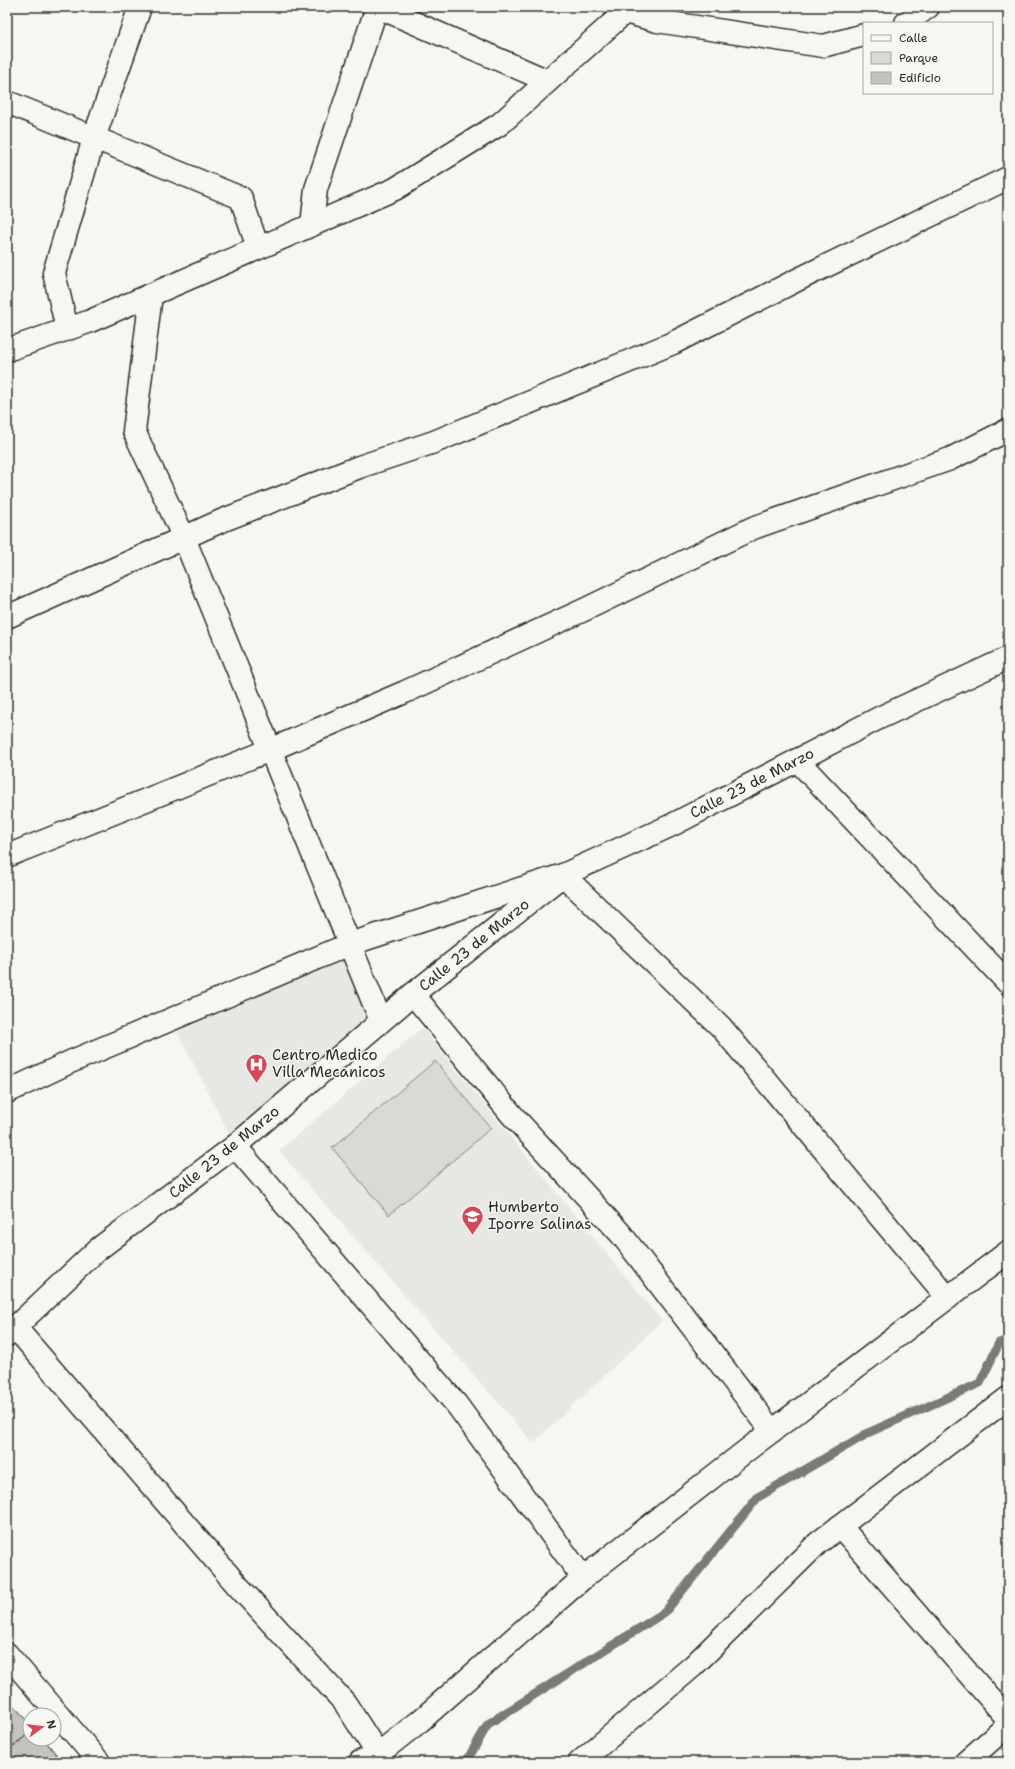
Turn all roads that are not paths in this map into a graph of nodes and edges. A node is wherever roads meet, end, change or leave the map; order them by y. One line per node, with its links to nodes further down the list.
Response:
1 (140, 7): 9 (street)
2 (378, 7): 7 (street); 11 (street)
3 (928, 7): 5 (street)
4 (623, 10): 6 (street); 7 (street)
5 (907, 22)
6 (863, 35)
7 (548, 81): 11 (street)
8 (7, 102): 9 (street)
9 (94, 138): 12 (street); 14 (street)
10 (1008, 178): 17 (street)
11 (312, 225): 12 (street)
12 (258, 248): 13 (street)
13 (151, 295): 14 (street); 17 (street)
14 (67, 329): 15 (street)
15 (7, 350)
16 (1008, 430): 20 (street)
17 (184, 538): 18 (street); 20 (street)
18 (7, 617)
19 (1005, 663): 21 (street, Calle 23 de Marzo)
20 (270, 750): 22 (street); 24 (street)
21 (797, 760): 23 (street, Calle 23 de Marzo); 25 (street)
22 (7, 856)
23 (563, 875): 24 (street); 26 (street, Calle 23 de Marzo); 31 (street)
24 (350, 944): 27 (street); 28 (street)
25 (1008, 983)
26 (413, 994): 27 (street, Calle 23 de Marzo); 34 (street)
27 (381, 1021): 29 (street, Calle 23 de Marzo)
28 (7, 1092)
29 (235, 1146): 32 (street, Calle 23 de Marzo); 36 (street)
30 (1008, 1252): 31 (street)
31 (948, 1298): 34 (street)
32 (11, 1331): 40 (street)
33 (1008, 1398): 35 (street)
34 (772, 1431): 36 (street)
35 (840, 1526): 38 (street); 42 (street)
36 (583, 1578): 40 (street)
37 (7, 1654): 41 (street)
38 (1008, 1719)
39 (1008, 1725): 43 (street)
40 (374, 1759)
41 (100, 1762)
42 (580, 1762)
43 (966, 1762)

